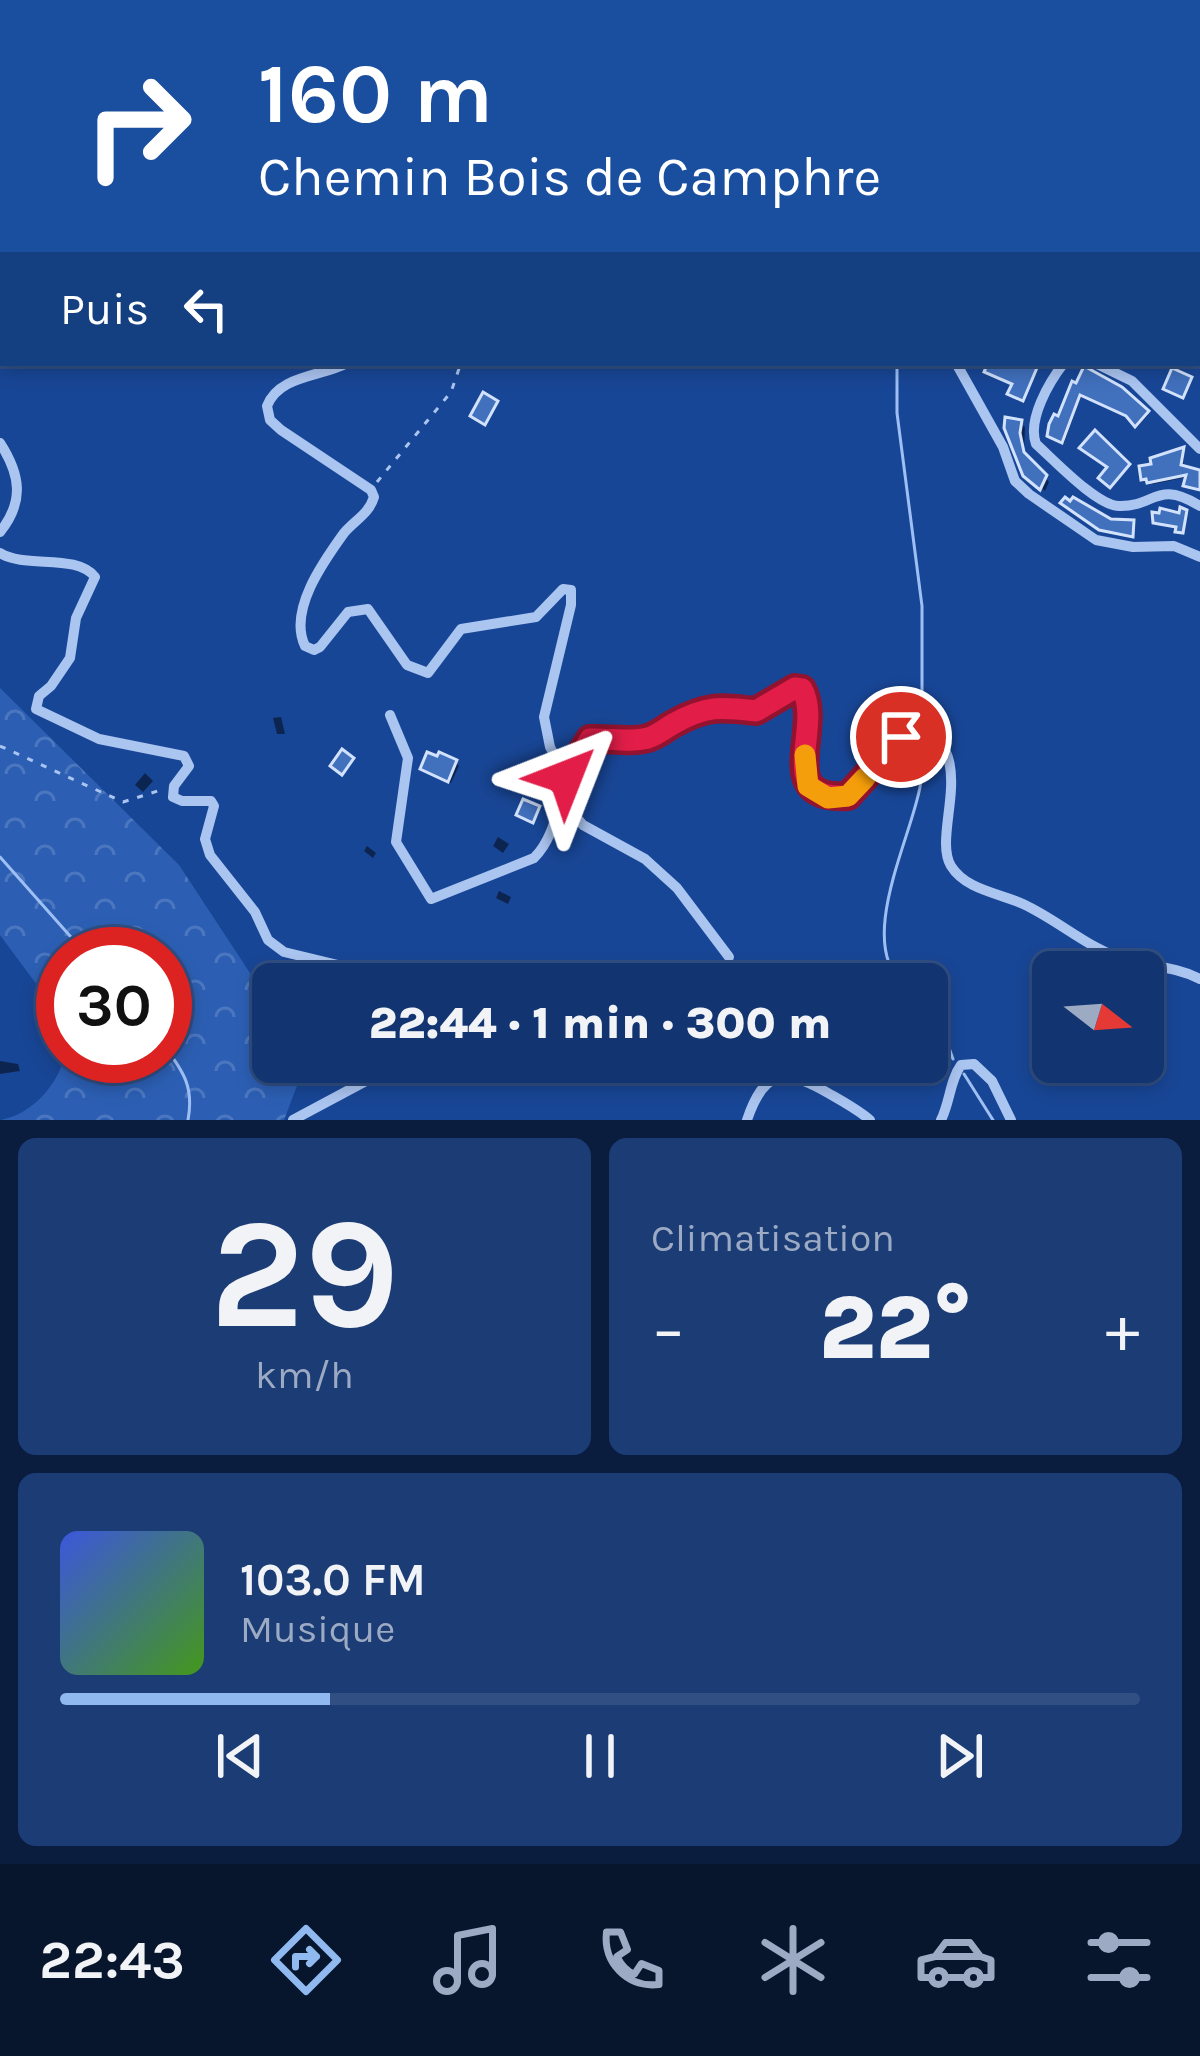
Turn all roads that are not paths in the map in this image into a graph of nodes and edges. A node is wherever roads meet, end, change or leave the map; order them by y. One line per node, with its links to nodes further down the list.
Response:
1 (339, 366): 12 (street)
2 (958, 366): 10 (street)
3 (1062, 366): 7 (street)
4 (1101, 366): 6 (street)
5 (0, 443): 8 (street)
6 (1200, 448)
7 (1200, 506)
8 (0, 532)
9 (0, 553): 15 (street)
10 (1200, 557)
11 (390, 716): 13 (street)
12 (566, 777): 13 (street); 16 (street)
13 (559, 797): 14 (street)
14 (729, 958)
15 (330, 963)
16 (1200, 979)
17 (362, 1083): 18 (street)
18 (293, 1120)
19 (747, 1120): 20 (street)
20 (870, 1120)
21 (941, 1120): 22 (street)
22 (1011, 1120)

